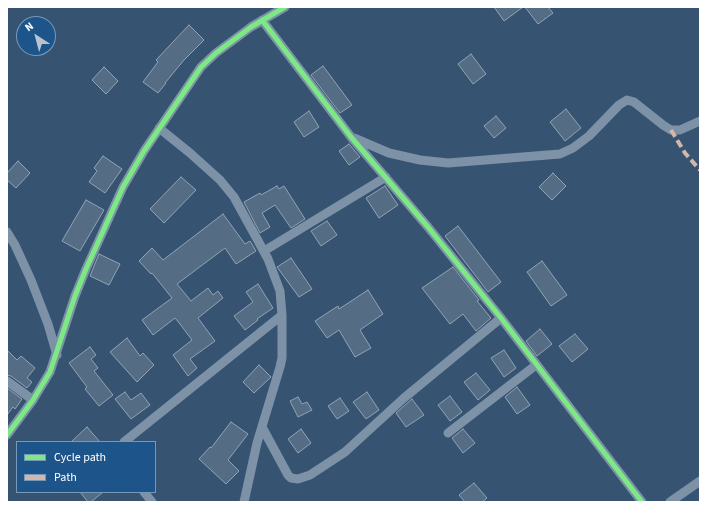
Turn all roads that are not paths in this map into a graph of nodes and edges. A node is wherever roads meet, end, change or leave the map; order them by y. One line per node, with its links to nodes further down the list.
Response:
1 (285, 7): 2 (street)
2 (262, 20): 4 (street); 5 (street)
3 (700, 121): 5 (street)
4 (159, 128): 8 (street); 11 (street)
5 (351, 137): 6 (street)
6 (386, 177): 8 (street); 10 (street)
7 (7, 232): 11 (street)
8 (264, 251): 9 (street)
9 (282, 315): 15 (street); 18 (street)
10 (500, 318): 12 (street); 15 (street)
11 (57, 355): 14 (street)
12 (536, 365): 16 (street); 23 (street)
13 (7, 381): 14 (street)
14 (33, 400): 17 (street)
15 (262, 427): 22 (street)
16 (448, 433)
17 (7, 435)
18 (125, 441)
19 (700, 481): 24 (street)
20 (145, 493): 21 (street)
21 (152, 502)
22 (244, 502)
23 (642, 502)
24 (670, 502)

